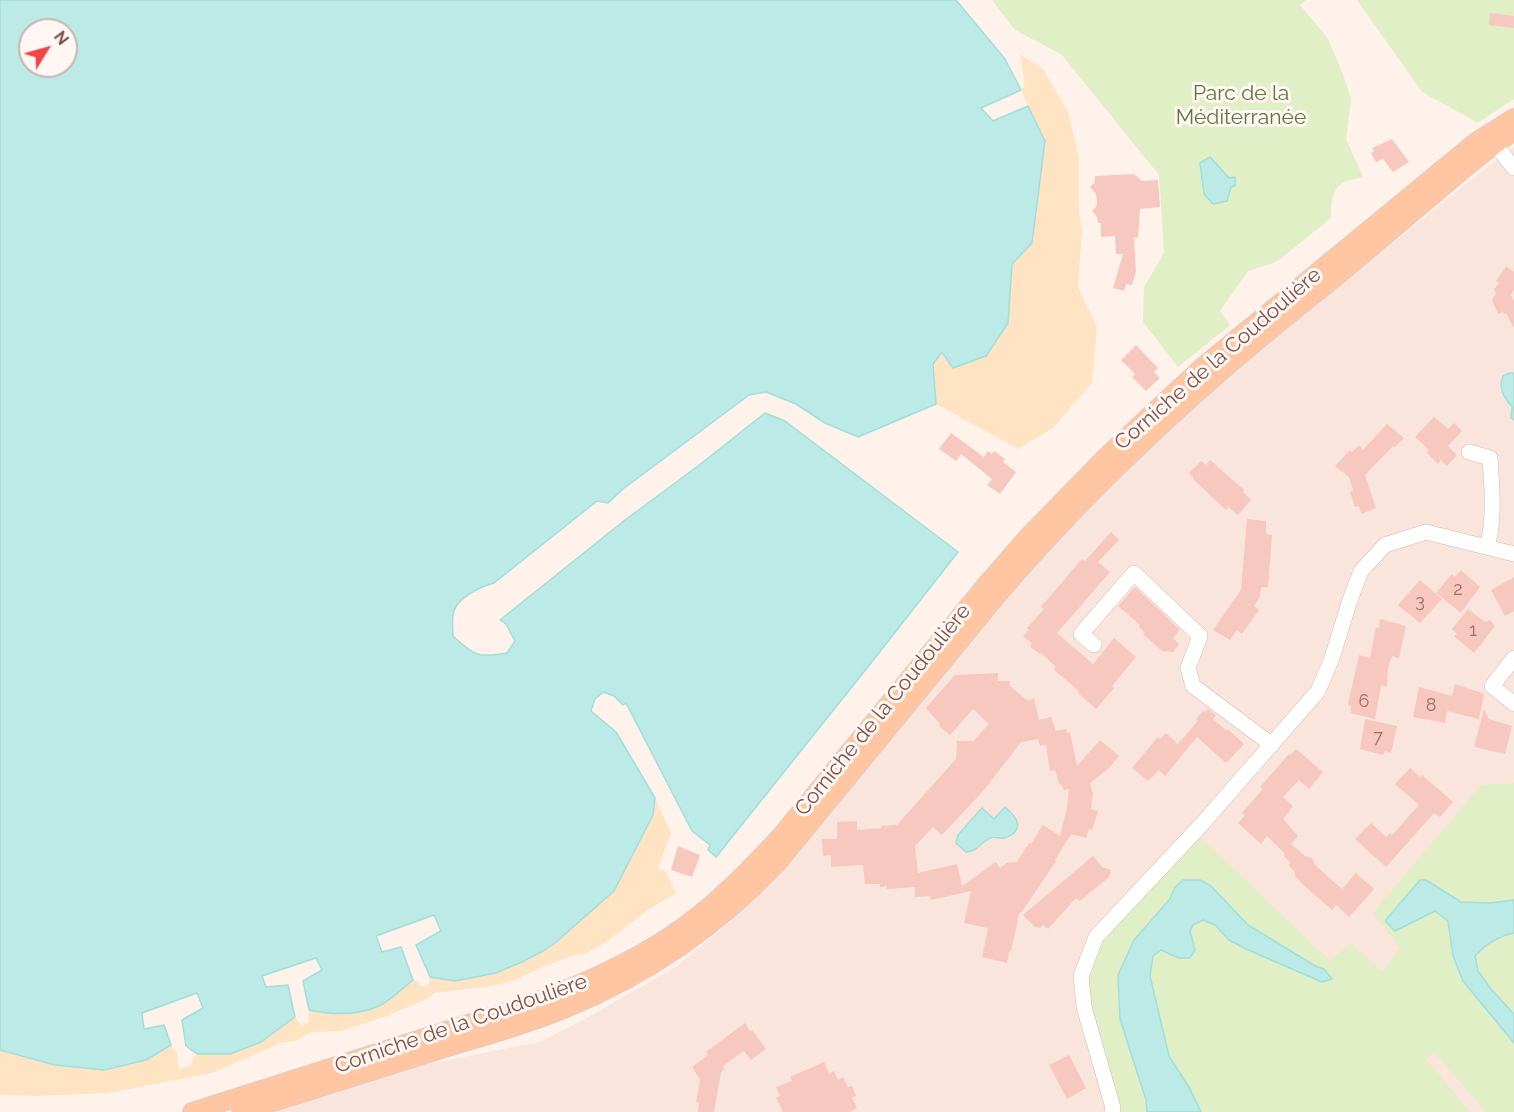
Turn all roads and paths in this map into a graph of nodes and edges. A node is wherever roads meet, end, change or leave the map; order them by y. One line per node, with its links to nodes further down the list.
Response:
1 (1514, 118): 5 (main road)
2 (1514, 124): 5 (street)
3 (1514, 132): 5 (main road, Corniche de la Coudoulière)
4 (1514, 141): 5 (street)
5 (1485, 143): 6 (street); 14 (main road, Corniche de la Coudoulière); 15 (main road, Corniche de la Coudoulière)
6 (1514, 168)
7 (1468, 452): 8 (street)
8 (1486, 547): 9 (street); 13 (street)
9 (1514, 554)
10 (1094, 645): 13 (street)
11 (1514, 658): 12 (street)
12 (1514, 704)
13 (1272, 745): 16 (street)
14 (192, 1112)
15 (241, 1112)
16 (1112, 1112)

